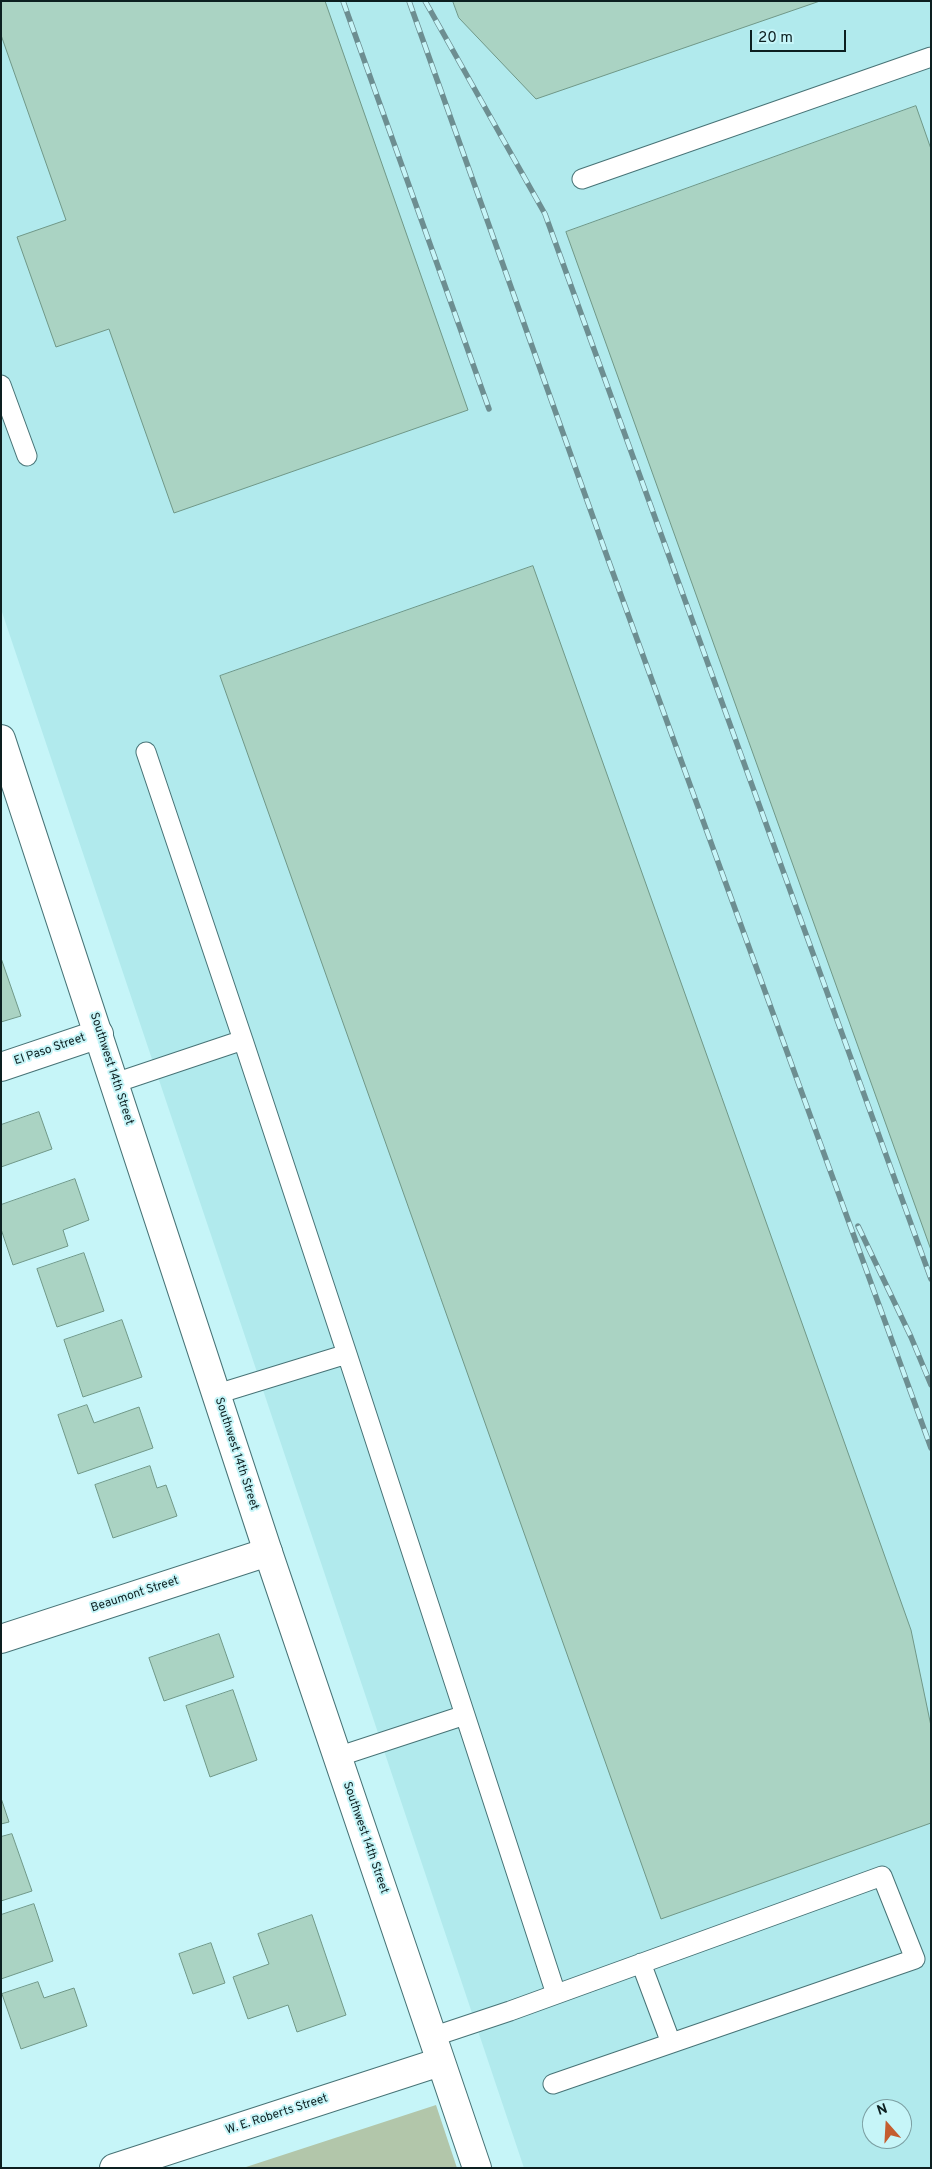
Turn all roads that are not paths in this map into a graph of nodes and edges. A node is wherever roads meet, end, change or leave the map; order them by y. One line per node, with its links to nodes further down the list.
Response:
1 (931, 57): 2 (lane)
2 (582, 179)
3 (1, 385): 4 (lane)
4 (27, 456)
5 (1, 739): 7 (street, Southwest 14th Street)
6 (146, 752): 8 (lane)
7 (99, 1034): 9 (street, El Paso Street); 10 (street, Southwest 14th Street)
8 (244, 1040): 10 (lane); 11 (lane)
9 (1, 1067)
10 (115, 1083): 12 (street, Southwest 14th Street)
11 (347, 1354): 12 (lane); 15 (lane)
12 (216, 1394): 13 (street, Southwest 14th Street)
13 (268, 1552): 14 (street, Beaumont Street); 16 (street, Southwest 14th Street)
14 (1, 1639)
15 (465, 1715): 16 (lane); 18 (lane)
16 (337, 1757): 20 (street, Southwest 14th Street)
17 (641, 1964): 18 (lane); 19 (lane); 19 (lane)
18 (556, 1994): 20 (lane)
19 (671, 2043): 21 (lane)
20 (436, 2050): 22 (street, W. E. Roberts Street); 23 (street, Southwest 14th Street)
21 (553, 2084)
22 (114, 2168)
23 (477, 2168)

